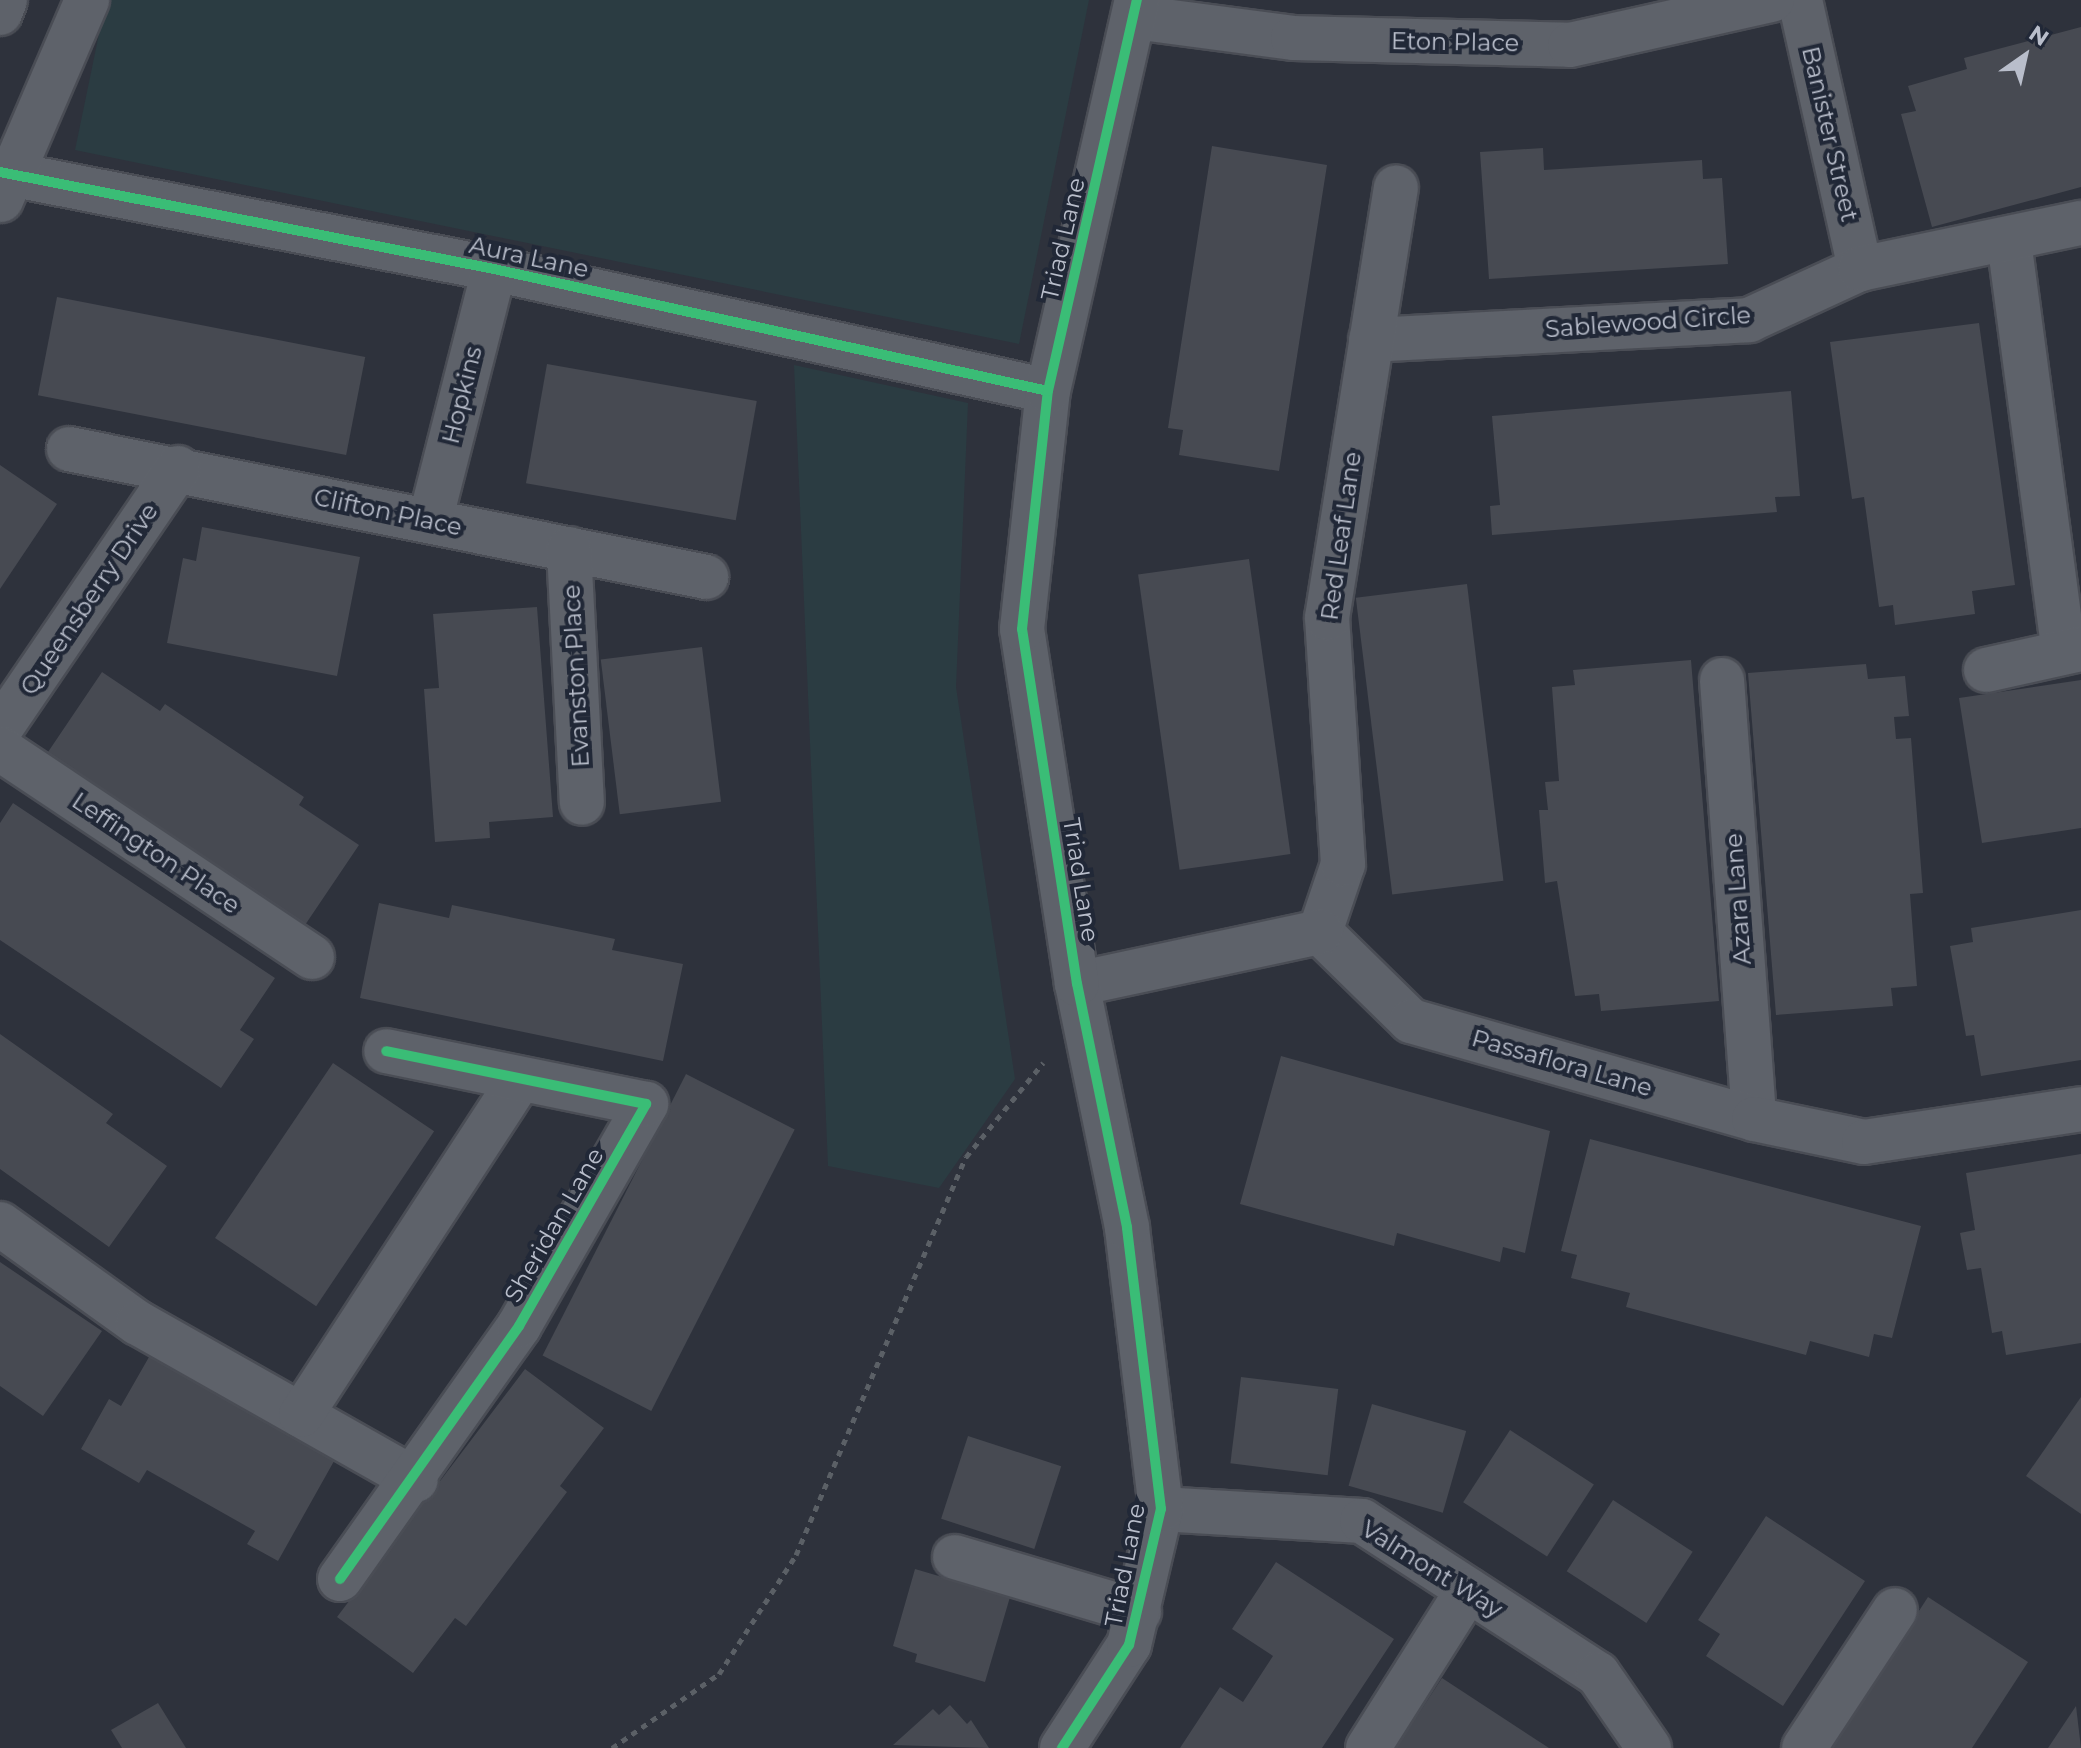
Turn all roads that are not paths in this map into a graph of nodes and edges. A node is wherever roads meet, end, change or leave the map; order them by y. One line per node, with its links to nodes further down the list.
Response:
1 (5, 0): 6 (street)
2 (87, 0): 7 (street)
3 (1772, 0): 5 (street, Eton Place)
4 (1800, 0): 12 (street, Banister Street)
5 (1135, 9): 14 (street, Triad Lane)
6 (0, 13)
7 (5, 183): 11 (street, Aura Lane)
8 (1396, 187): 13 (street, Red Leaf Lane)
9 (2081, 223): 10 (street, Sablewood Circle)
10 (2009, 241): 12 (street, Sablewood Circle); 20 (street)
11 (494, 269): 14 (street, Aura Lane); 17 (street, Hopkins)
12 (1860, 269): 13 (street, Sablewood Circle)
13 (1371, 340): 26 (street, Red Leaf Lane)
14 (1048, 391): 28 (street, Triad Lane)
15 (69, 449): 16 (street, Clifton Place)
16 (178, 468): 17 (street, Clifton Place); 23 (street, Queensberry Drive)
17 (430, 521): 18 (street, Clifton Place)
18 (569, 549): 19 (street, Clifton Place); 25 (street, Evanston Place)
19 (706, 577)
20 (2072, 650): 21 (street)
21 (1986, 670)
22 (1722, 680): 32 (street, Azara Lane)
23 (0, 729)
24 (0, 749): 27 (street, Leffington Place)
25 (582, 803)
26 (1320, 932): 28 (street); 32 (street, Passaflora Lane)
27 (312, 957)
28 (1081, 998): 36 (street, Triad Lane)
29 (386, 1051): 30 (street, Sheridan Lane)
30 (520, 1079): 34 (street); 35 (street, Sheridan Lane)
31 (2081, 1109): 32 (street, Passaflora Lane)
32 (1754, 1119)
33 (0, 1224): 34 (street)
34 (301, 1415): 35 (street)
35 (416, 1480): 38 (street, Sheridan Lane)
36 (1161, 1509): 39 (street, Valmont Way); 41 (street, Triad Lane)
37 (955, 1557): 41 (street)
38 (340, 1579)
39 (1468, 1590): 43 (street); 44 (street, Valmont Way)
40 (1895, 1610): 45 (street)
41 (1139, 1612): 42 (street, Triad Lane)
42 (1062, 1748)
43 (1368, 1748)
44 (1649, 1748)
45 (1804, 1748)

